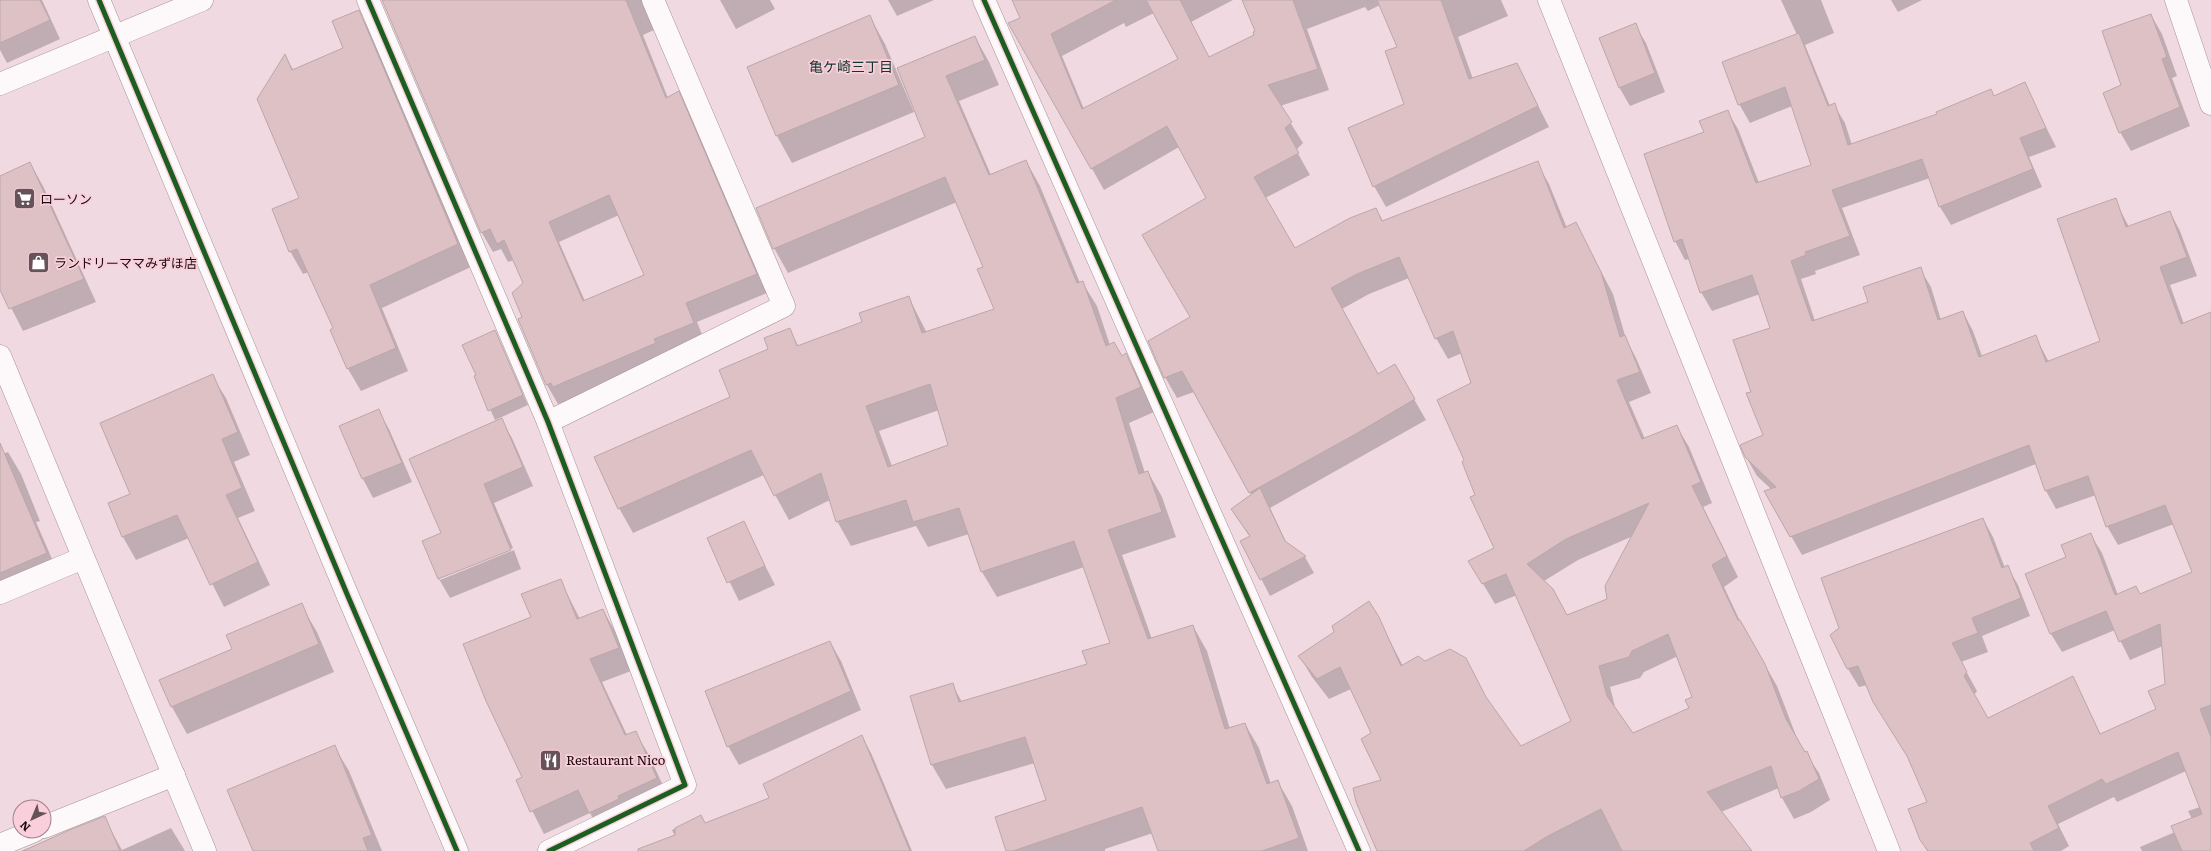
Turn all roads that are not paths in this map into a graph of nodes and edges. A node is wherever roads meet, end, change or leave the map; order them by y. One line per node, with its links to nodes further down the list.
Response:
1 (99, 0): 8 (street)
2 (202, 0): 8 (street)
3 (368, 0): 12 (street)
4 (653, 0): 12 (street)
5 (984, 0): 22 (street)
6 (1549, 0): 23 (street)
7 (2176, 0): 10 (street)
8 (114, 37): 9 (street); 20 (street)
9 (0, 84)
10 (2211, 104)
11 (0, 357): 13 (street)
12 (548, 422): 21 (street)
13 (83, 558): 14 (street); 15 (street)
14 (0, 593)
15 (174, 775): 16 (street); 19 (street)
16 (52, 824)
17 (15, 839): 18 (street)
18 (0, 845)
19 (205, 851)
20 (457, 851)
21 (549, 851)
22 (1359, 851)
23 (1890, 851)

